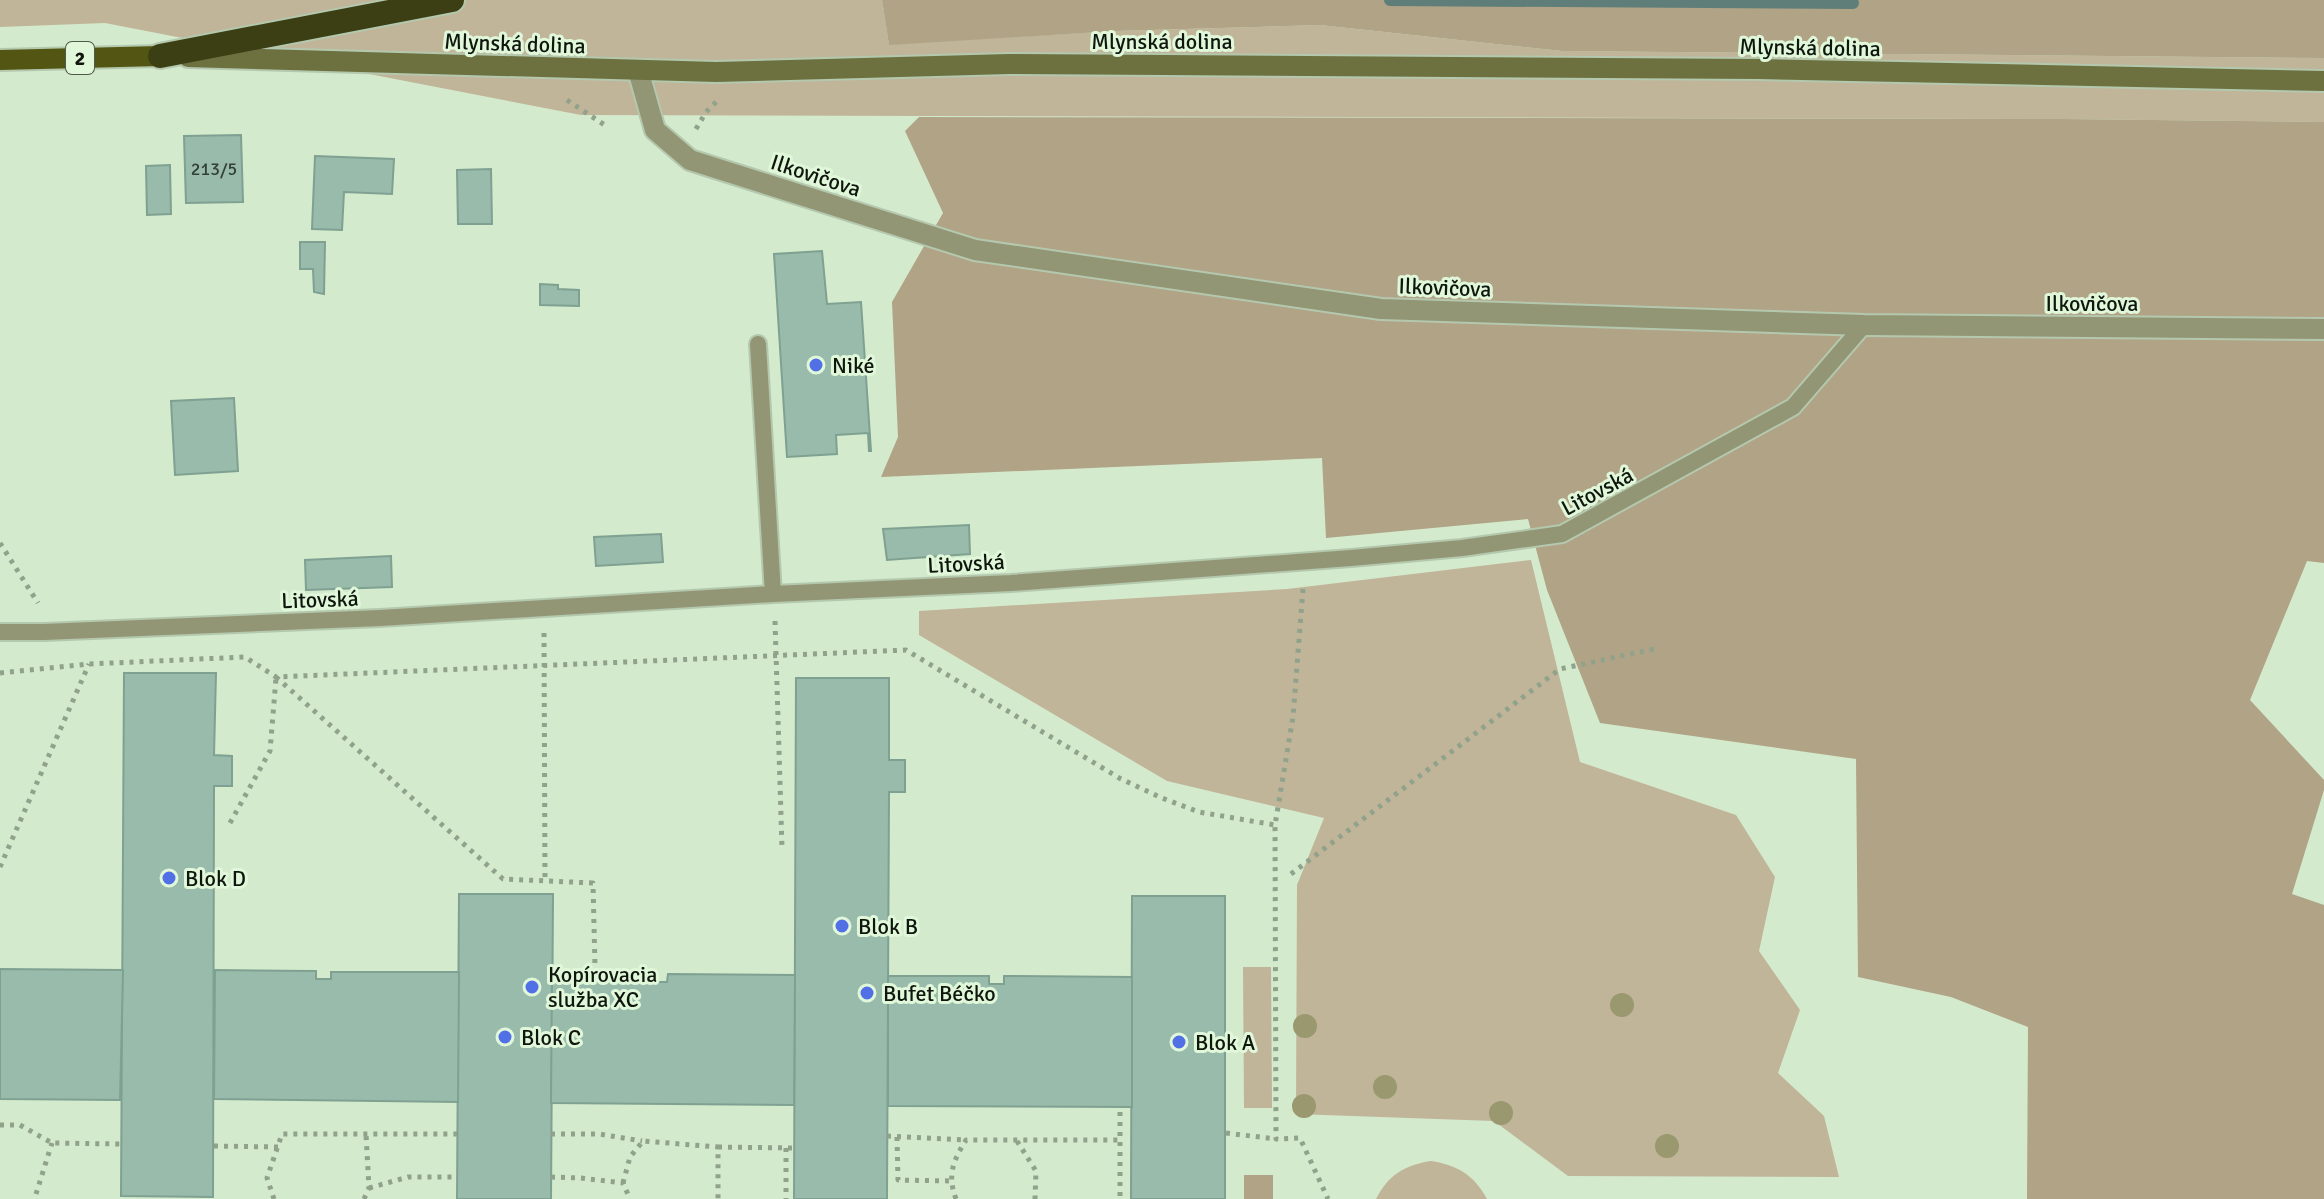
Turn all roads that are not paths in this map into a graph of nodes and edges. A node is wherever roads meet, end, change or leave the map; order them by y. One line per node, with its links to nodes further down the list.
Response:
1 (452, 0): 2 (highway)
2 (160, 56): 3 (main road, Mlynská dolina / 2); 4 (main road, Mlynská dolina)
3 (0, 60)
4 (638, 70): 5 (main road, Mlynská dolina); 6 (street, Ilkovičova)
5 (2324, 81)
6 (1864, 325): 7 (street, Ilkovičova); 9 (lane, Litovská)
7 (2324, 329)
8 (758, 344): 9 (lane)
9 (773, 594): 10 (lane, Litovská)
10 (1, 630)

